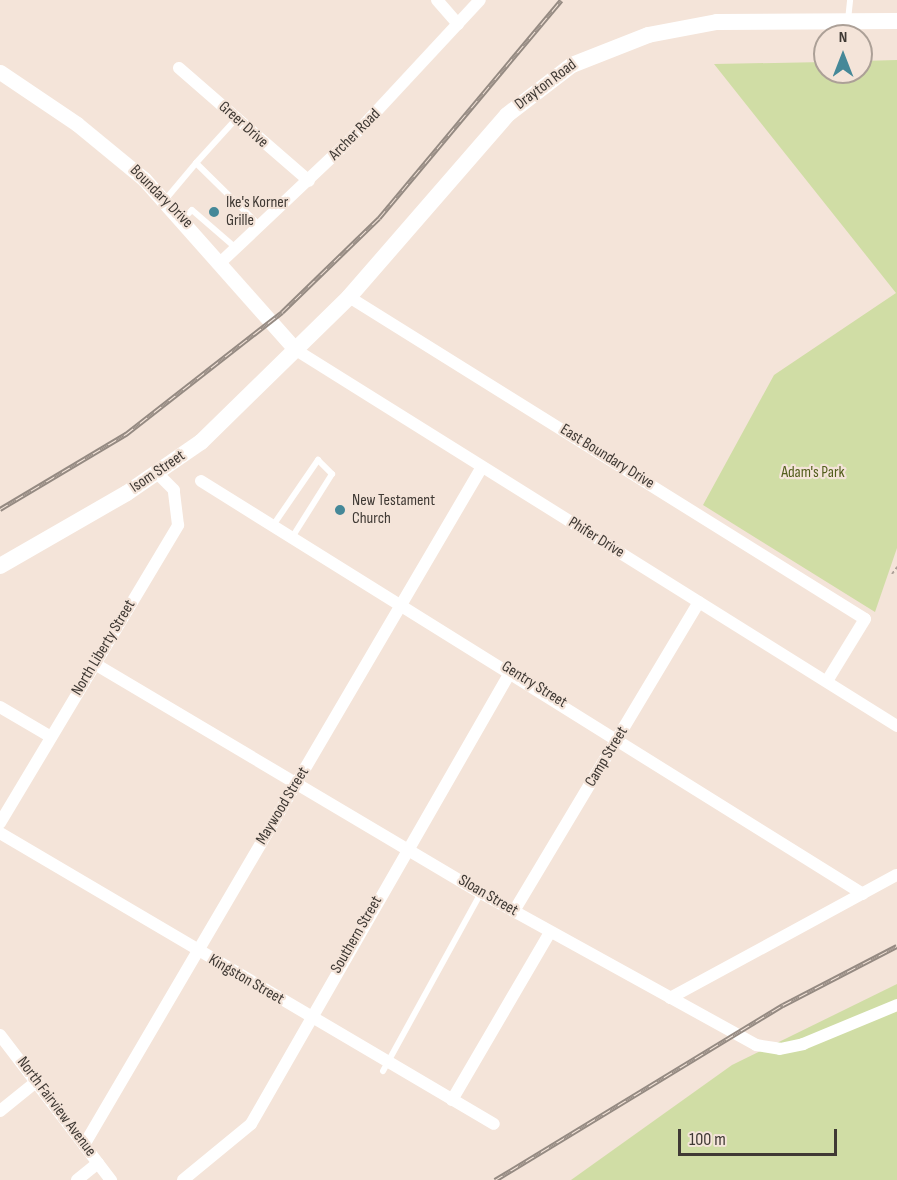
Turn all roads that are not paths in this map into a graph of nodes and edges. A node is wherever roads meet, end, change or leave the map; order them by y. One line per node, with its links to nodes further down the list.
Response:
1 (437, 0): 6 (street)
2 (480, 0): 6 (street, Archer Road)
3 (850, 0): 4 (lane)
4 (848, 21): 5 (main road, Drayton Road); 17 (main road, Drayton Road)
5 (897, 21)
6 (458, 24): 11 (street, Archer Road)
7 (179, 68): 9 (street, Greer Drive)
8 (0, 72): 12 (street, Boundary Drive)
9 (236, 119): 10 (lane); 11 (street, Greer Drive)
10 (196, 163): 12 (lane); 14 (lane)
11 (309, 181): 14 (street, Archer Road)
12 (165, 200): 13 (street, Boundary Drive)
13 (184, 218): 15 (lane); 16 (street, Boundary Drive)
14 (260, 226): 15 (street, Archer Road)
15 (236, 248): 16 (street, Archer Road)
16 (221, 262): 18 (street, Boundary Drive)
17 (349, 297): 18 (main road, Drayton Road); 29 (street, East Boundary Drive)
18 (296, 350): 19 (street, Phifer Drive); 20 (main road, Isom Street)
19 (482, 467): 25 (street, Phifer Drive); 26 (street, Maywood Street)
20 (157, 473): 24 (main road, Isom Street); 27 (street, North Liberty Street)
21 (201, 481): 22 (street, Gentry Street)
22 (274, 524): 23 (street, Gentry Street); 23 (lane)
23 (292, 536): 26 (street, Gentry Street)
24 (0, 566)
25 (699, 602): 29 (street, Phifer Drive); 33 (street, Camp Street)
26 (403, 603): 28 (street, Gentry Street); 34 (street, Maywood Street)
27 (95, 664): 32 (street, North Liberty Street); 34 (street, Sloan Street)
28 (511, 671): 33 (street, Gentry Street); 36 (street, Southern Street)
29 (827, 681): 31 (street, Phifer Drive)
30 (0, 706): 32 (street)
31 (897, 726)
32 (51, 737): 35 (street, North Liberty Street)
33 (618, 738): 39 (street, Gentry Street); 40 (street, Camp Street)
34 (296, 784): 36 (street, Sloan Street); 42 (street, Maywood Street)
35 (0, 824): 42 (street, Kingston Street)
36 (406, 849): 38 (street, Sloan Street); 45 (street, Southern Street)
37 (897, 875): 39 (street)
38 (481, 893): 40 (street, Sloan Street); 47 (lane)
39 (863, 894): 43 (street)
40 (514, 911): 41 (street, Sloan Street)
41 (550, 932): 43 (street, Sloan Street); 49 (street)
42 (197, 951): 45 (street, Kingston Street); 52 (street, Maywood Street)
43 (670, 998): 44 (street, Sloan Street)
44 (897, 1005)
45 (310, 1017): 47 (street, Kingston Street); 56 (street, Southern Street)
46 (0, 1035): 48 (street, North Fairview Avenue)
47 (386, 1067): 49 (street, Kingston Street)
48 (37, 1081): 50 (street); 52 (street, North Fairview Avenue)
49 (452, 1100): 51 (street, Kingston Street)
50 (0, 1111)
51 (494, 1124)
52 (84, 1145): 53 (street, North Fairview Avenue)
53 (98, 1163): 54 (street); 55 (street, North Fairview Avenue)
54 (77, 1180)
55 (111, 1180)
56 (183, 1180)

